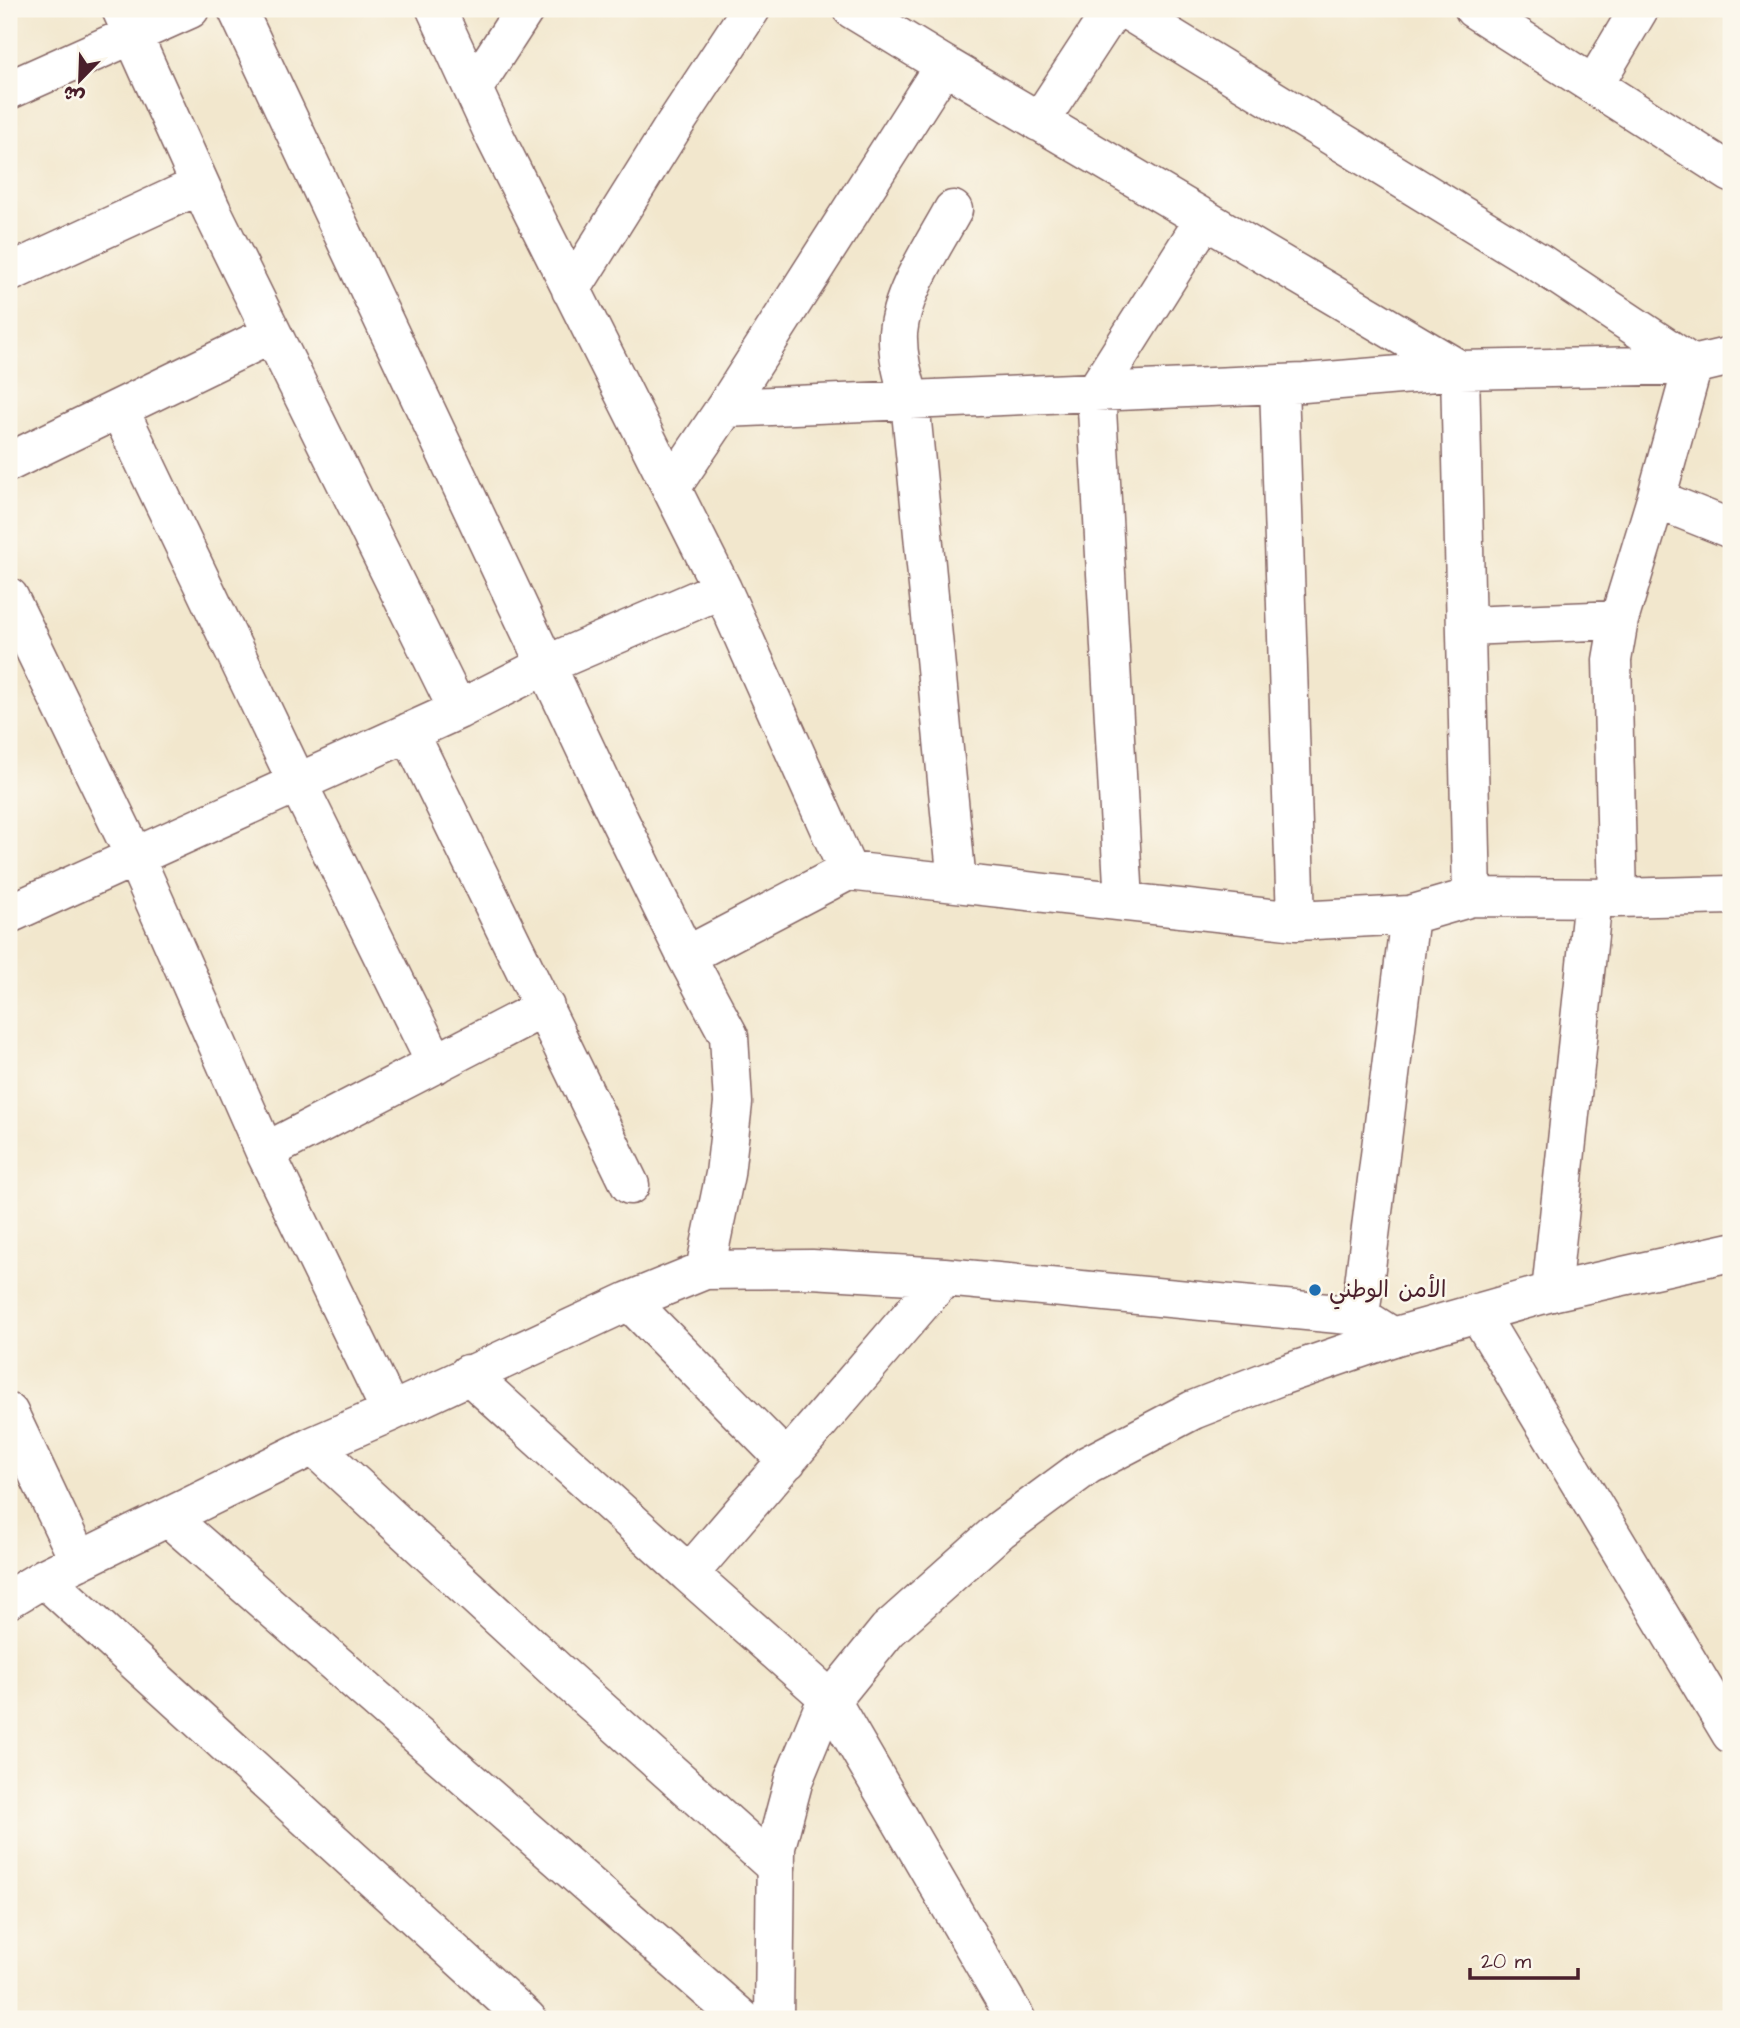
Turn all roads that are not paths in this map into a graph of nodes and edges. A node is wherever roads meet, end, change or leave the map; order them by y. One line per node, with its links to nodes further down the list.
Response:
1 (190, 9): 11 (street)
2 (237, 9): 40 (street)
3 (436, 9): 14 (street)
4 (525, 9): 14 (street)
5 (751, 9): 22 (street)
6 (852, 9): 12 (street)
7 (1113, 9): 16 (street)
8 (1125, 9): 25 (street)
9 (1474, 9): 13 (street)
10 (1639, 9): 13 (street)
11 (127, 21): 15 (street); 18 (street)
12 (944, 65): 16 (street); 30 (street)
13 (1594, 85): 17 (street)
14 (472, 89): 22 (street)
15 (9, 90)
16 (1039, 122): 20 (street)
17 (1731, 173)
18 (200, 184): 21 (street); 23 (street)
19 (953, 210): 29 (street)
20 (1204, 220): 26 (street); 28 (street)
21 (9, 273)
22 (571, 290): 33 (street)
23 (272, 334): 31 (street); 41 (street)
24 (1731, 356): 25 (street)
25 (1693, 365): 26 (street); 34 (street)
26 (1461, 370): 27 (street); 39 (street)
27 (1279, 384): 28 (street); 53 (street)
28 (1096, 391): 29 (street); 50 (street)
29 (910, 401): 30 (street); 46 (street)
30 (725, 408): 33 (street)
31 (119, 409): 32 (street); 43 (street)
32 (9, 461)
33 (671, 488): 36 (street)
34 (1656, 499): 35 (street); 38 (street)
35 (1731, 529)
36 (722, 589): 40 (street); 45 (street)
37 (9, 597): 44 (street)
38 (1619, 620): 39 (street); 49 (street)
39 (1466, 626): 48 (street)
40 (548, 664): 41 (street); 54 (street)
41 (458, 710): 42 (street)
42 (409, 732): 43 (street); 55 (street)
43 (298, 784): 44 (street); 56 (street)
44 (135, 857): 51 (street); 57 (street)
45 (848, 871): 46 (street); 54 (street)
46 (957, 883): 50 (street)
47 (1731, 895): 49 (street)
48 (1472, 897): 49 (street); 52 (street)
49 (1605, 898): 62 (street)
50 (1124, 902): 53 (street)
51 (9, 914)
52 (1410, 915): 53 (street); 65 (street)
53 (1296, 921)
54 (686, 956): 60 (street)
55 (545, 1007): 56 (street); 58 (street)
56 (436, 1064): 57 (street)
57 (265, 1152): 68 (street)
58 (630, 1185)
59 (1731, 1252): 62 (street)
60 (705, 1270): 61 (street); 63 (street)
61 (944, 1278): 65 (street); 71 (street)
62 (1551, 1292): 64 (street)
63 (629, 1301): 67 (street); 71 (street)
64 (1478, 1313): 66 (street); 78 (street)
65 (1360, 1316): 66 (street)
66 (1393, 1337): 77 (street)
67 (468, 1374): 68 (street); 74 (street)
68 (391, 1412): 70 (street)
69 (9, 1413): 73 (street)
70 (313, 1446): 72 (street); 79 (street)
71 (787, 1461): 74 (street)
72 (167, 1517): 73 (street); 81 (street)
73 (79, 1561): 75 (street)
74 (689, 1574): 77 (street)
75 (44, 1578): 76 (street); 80 (street)
76 (9, 1599)
77 (830, 1699): 79 (street); 83 (street)
78 (1731, 1734)
79 (776, 1867): 82 (street)
80 (527, 2019)
81 (742, 2019)
82 (774, 2019)
83 (1016, 2019)

